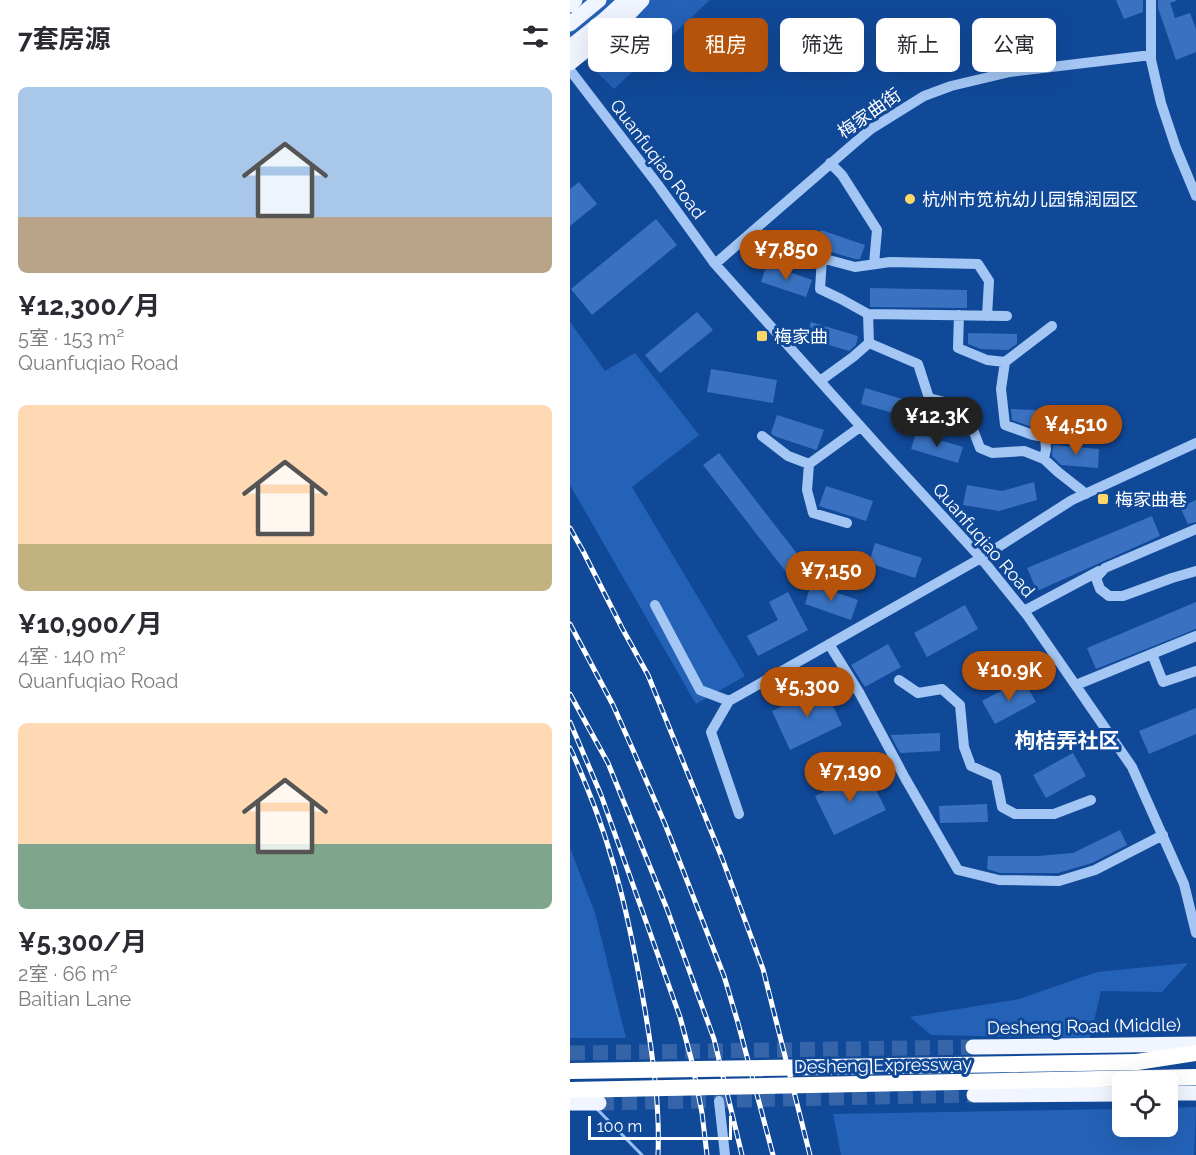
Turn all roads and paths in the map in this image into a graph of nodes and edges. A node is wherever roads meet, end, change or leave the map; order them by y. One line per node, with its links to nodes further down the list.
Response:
1 (575, 0): 6 (main road)
2 (599, 0): 7 (main road)
3 (626, 0): 8 (main road)
4 (642, 0): 10 (main road)
5 (1151, 0): 9 (street)
6 (570, 4)
7 (570, 24)
8 (570, 47)
9 (1151, 55): 12 (street, 梅家曲街); 13 (street)
10 (570, 63)
11 (570, 70): 16 (street, Quanfuqiao Road)
12 (830, 163): 16 (street, 梅家曲街); 17 (street)
13 (1196, 196)
14 (810, 255): 15 (street)
15 (822, 258): 17 (street); 18 (street)
16 (715, 264): 25 (street, Quanfuqiao Road)
17 (874, 264): 20 (street)
18 (868, 314): 19 (street); 23 (street)
19 (959, 315): 20 (street); 24 (street)
20 (987, 316): 21 (street)
21 (1007, 316)
22 (1052, 326): 24 (street)
23 (869, 343): 25 (street); 29 (street)
24 (1005, 362): 29 (street)
25 (820, 381): 26 (street, Quanfuqiao Road)
26 (860, 427): 30 (street); 34 (street, Quanfuqiao Road)
27 (762, 436): 30 (street)
28 (1196, 443): 31 (street)
29 (1044, 459): 31 (street)
30 (809, 464): 32 (street)
31 (1086, 494): 34 (street)
32 (847, 523)
33 (1196, 529): 35 (street)
34 (981, 558): 38 (street, Quanfuqiao Road); 40 (street)
35 (1105, 568): 36 (street); 38 (street)
36 (1196, 571)
37 (655, 605): 45 (street)
38 (1024, 611): 44 (street, Quanfuqiao Road)
39 (1196, 636): 41 (street)
40 (829, 644): 45 (street); 48 (street)
41 (1152, 654): 42 (street); 44 (street)
42 (1196, 671)
43 (900, 680): 46 (street)
44 (1076, 685): 48 (street, Quanfuqiao Road)
45 (729, 701): 47 (street)
46 (1091, 800)
47 (739, 814)
48 (1163, 835): 49 (street, Quanfuqiao Road)
49 (1196, 933)
50 (1196, 1044): 51 (main road, Desheng Road (Middle))
51 (973, 1047)
52 (1196, 1053): 54 (highway)
53 (1196, 1061): 54 (highway, Desheng Expressway)
54 (1137, 1062): 55 (highway, Desheng Expressway, bridge)
55 (570, 1071)
56 (1196, 1077): 57 (highway, Desheng Expressway, bridge)
57 (570, 1090)
58 (1178, 1093): 59 (main road)
59 (1196, 1093)
60 (1112, 1094): 61 (main road)
61 (974, 1095)
62 (719, 1101): 65 (street)
63 (577, 1103): 64 (main road)
64 (599, 1103)
65 (725, 1155)

